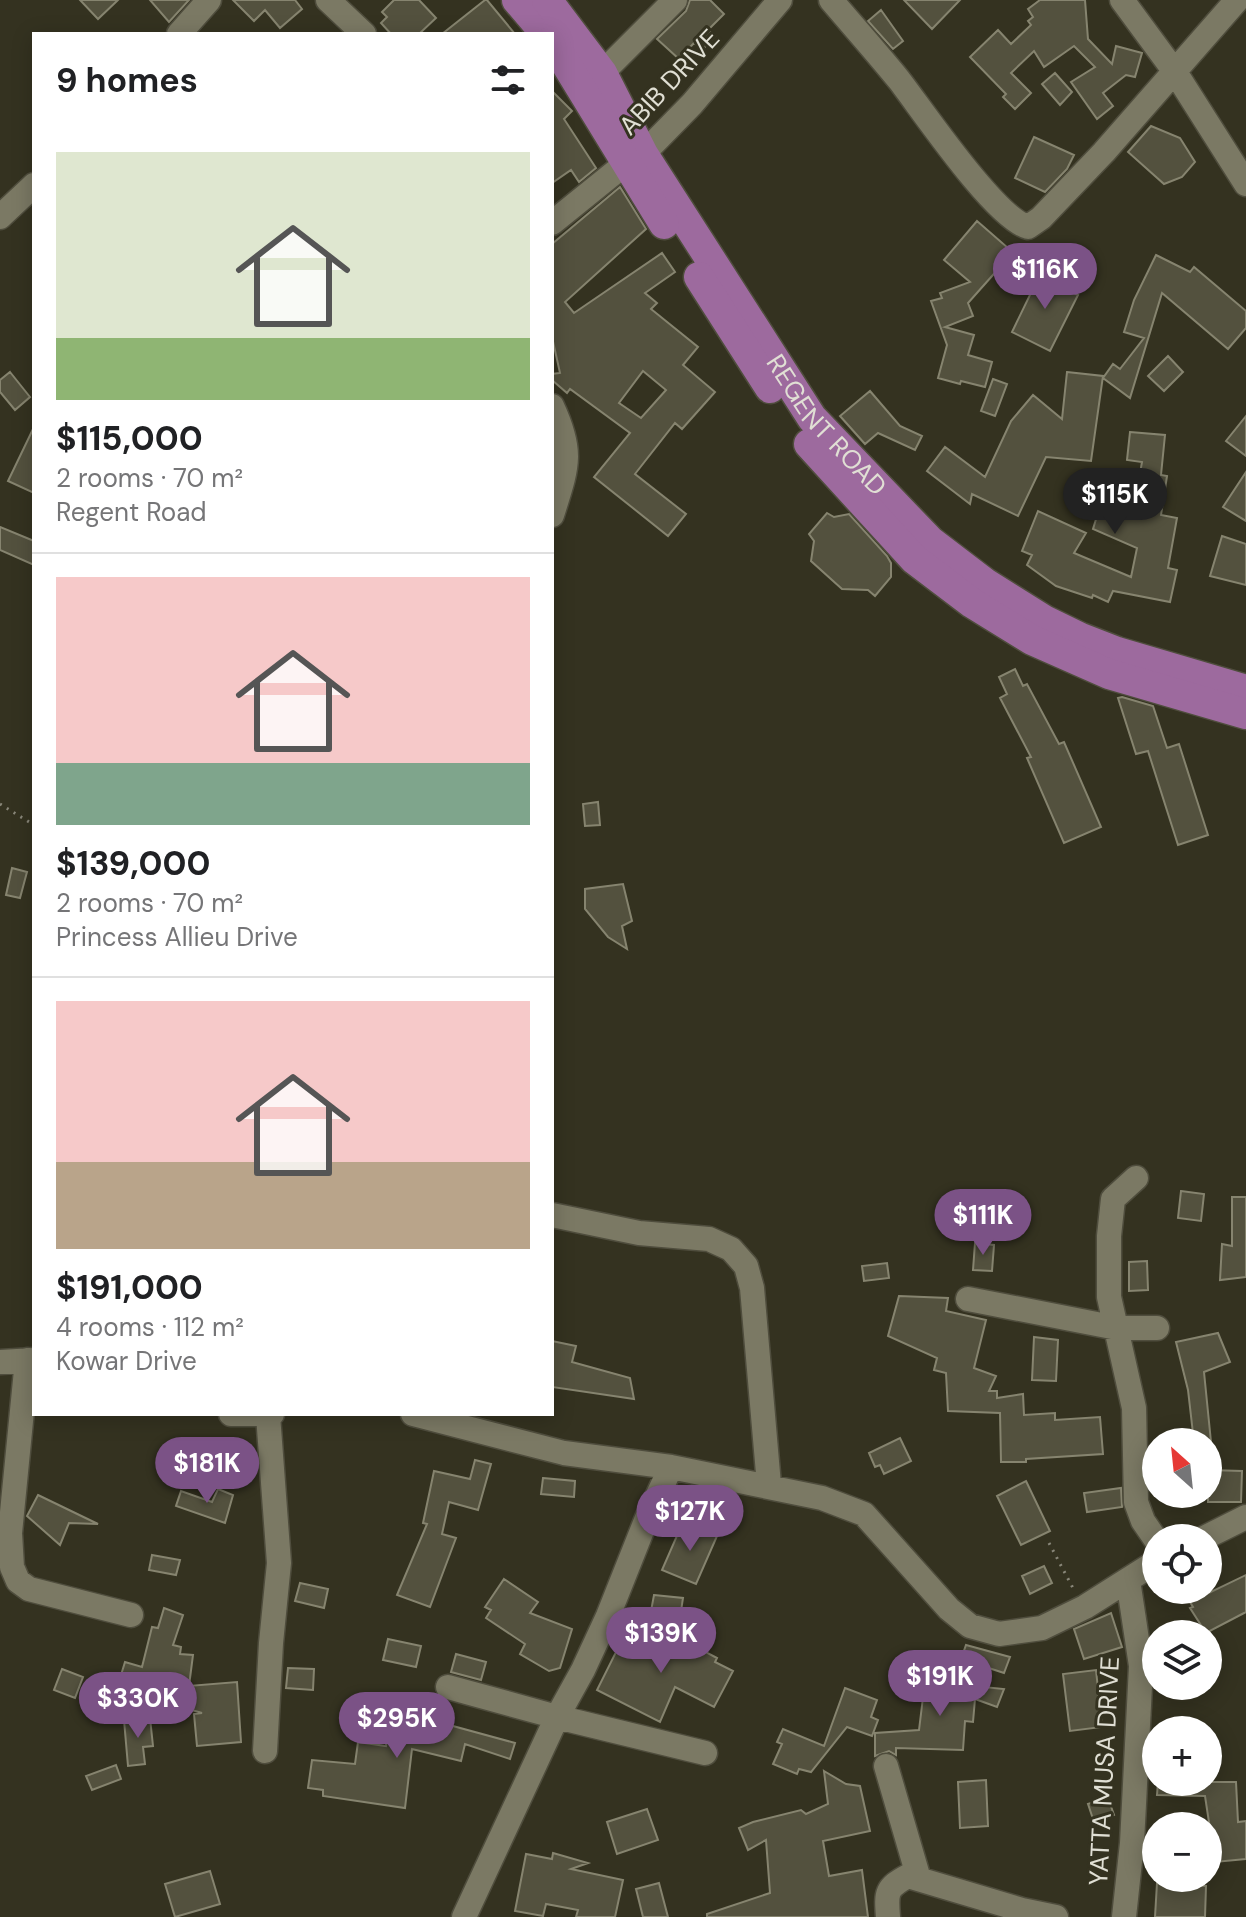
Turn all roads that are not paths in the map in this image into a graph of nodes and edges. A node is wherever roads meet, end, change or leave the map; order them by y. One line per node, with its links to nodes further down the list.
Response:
1 (209, 0): 10 (street)
2 (328, 0): 11 (street)
3 (517, 0): 12 (main road)
4 (547, 0): 15 (main road, REGENT ROAD)
5 (675, 0): 15 (street)
6 (780, 0): 16 (street, ABIB DRIVE)
7 (831, 0): 14 (street)
8 (1122, 0): 14 (street)
9 (1237, 0): 14 (street)
10 (181, 32)
11 (362, 32)
12 (544, 32)
13 (554, 44): 16 (main road, REGENT ROAD)
14 (1175, 72): 17 (street)
15 (602, 73): 16 (main road, REGENT ROAD)
16 (634, 159): 20 (street, ABIB DRIVE); 23 (main road, REGENT ROAD); 24 (main road, REGENT ROAD)
17 (1246, 184)
18 (32, 187): 19 (street)
19 (0, 217)
20 (554, 221)
21 (554, 410): 22 (street)
22 (554, 508)
23 (1246, 690)
24 (1246, 714)
25 (1136, 1178): 28 (street)
26 (554, 1215): 35 (street)
27 (968, 1299): 28 (street)
28 (1117, 1328): 29 (street); 37 (street)
29 (1157, 1328)
30 (31, 1360): 31 (street); 41 (street)
31 (0, 1362)
32 (270, 1416): 44 (street)
33 (421, 1416): 34 (street)
34 (671, 1467): 35 (street); 43 (street)
35 (769, 1485): 40 (street)
36 (1246, 1517): 38 (street)
37 (1145, 1524)
38 (1222, 1529)
39 (1142, 1571): 40 (street)
40 (1128, 1580): 51 (street, YATTA MUSA DRIVE)
41 (131, 1615)
42 (448, 1687): 43 (street)
43 (557, 1717): 45 (street); 48 (street)
44 (265, 1751)
45 (705, 1753)
46 (886, 1766): 47 (street)
47 (914, 1877): 49 (street); 50 (street)
48 (464, 1917)
49 (888, 1917)
50 (1056, 1917)
51 (1124, 1917)

